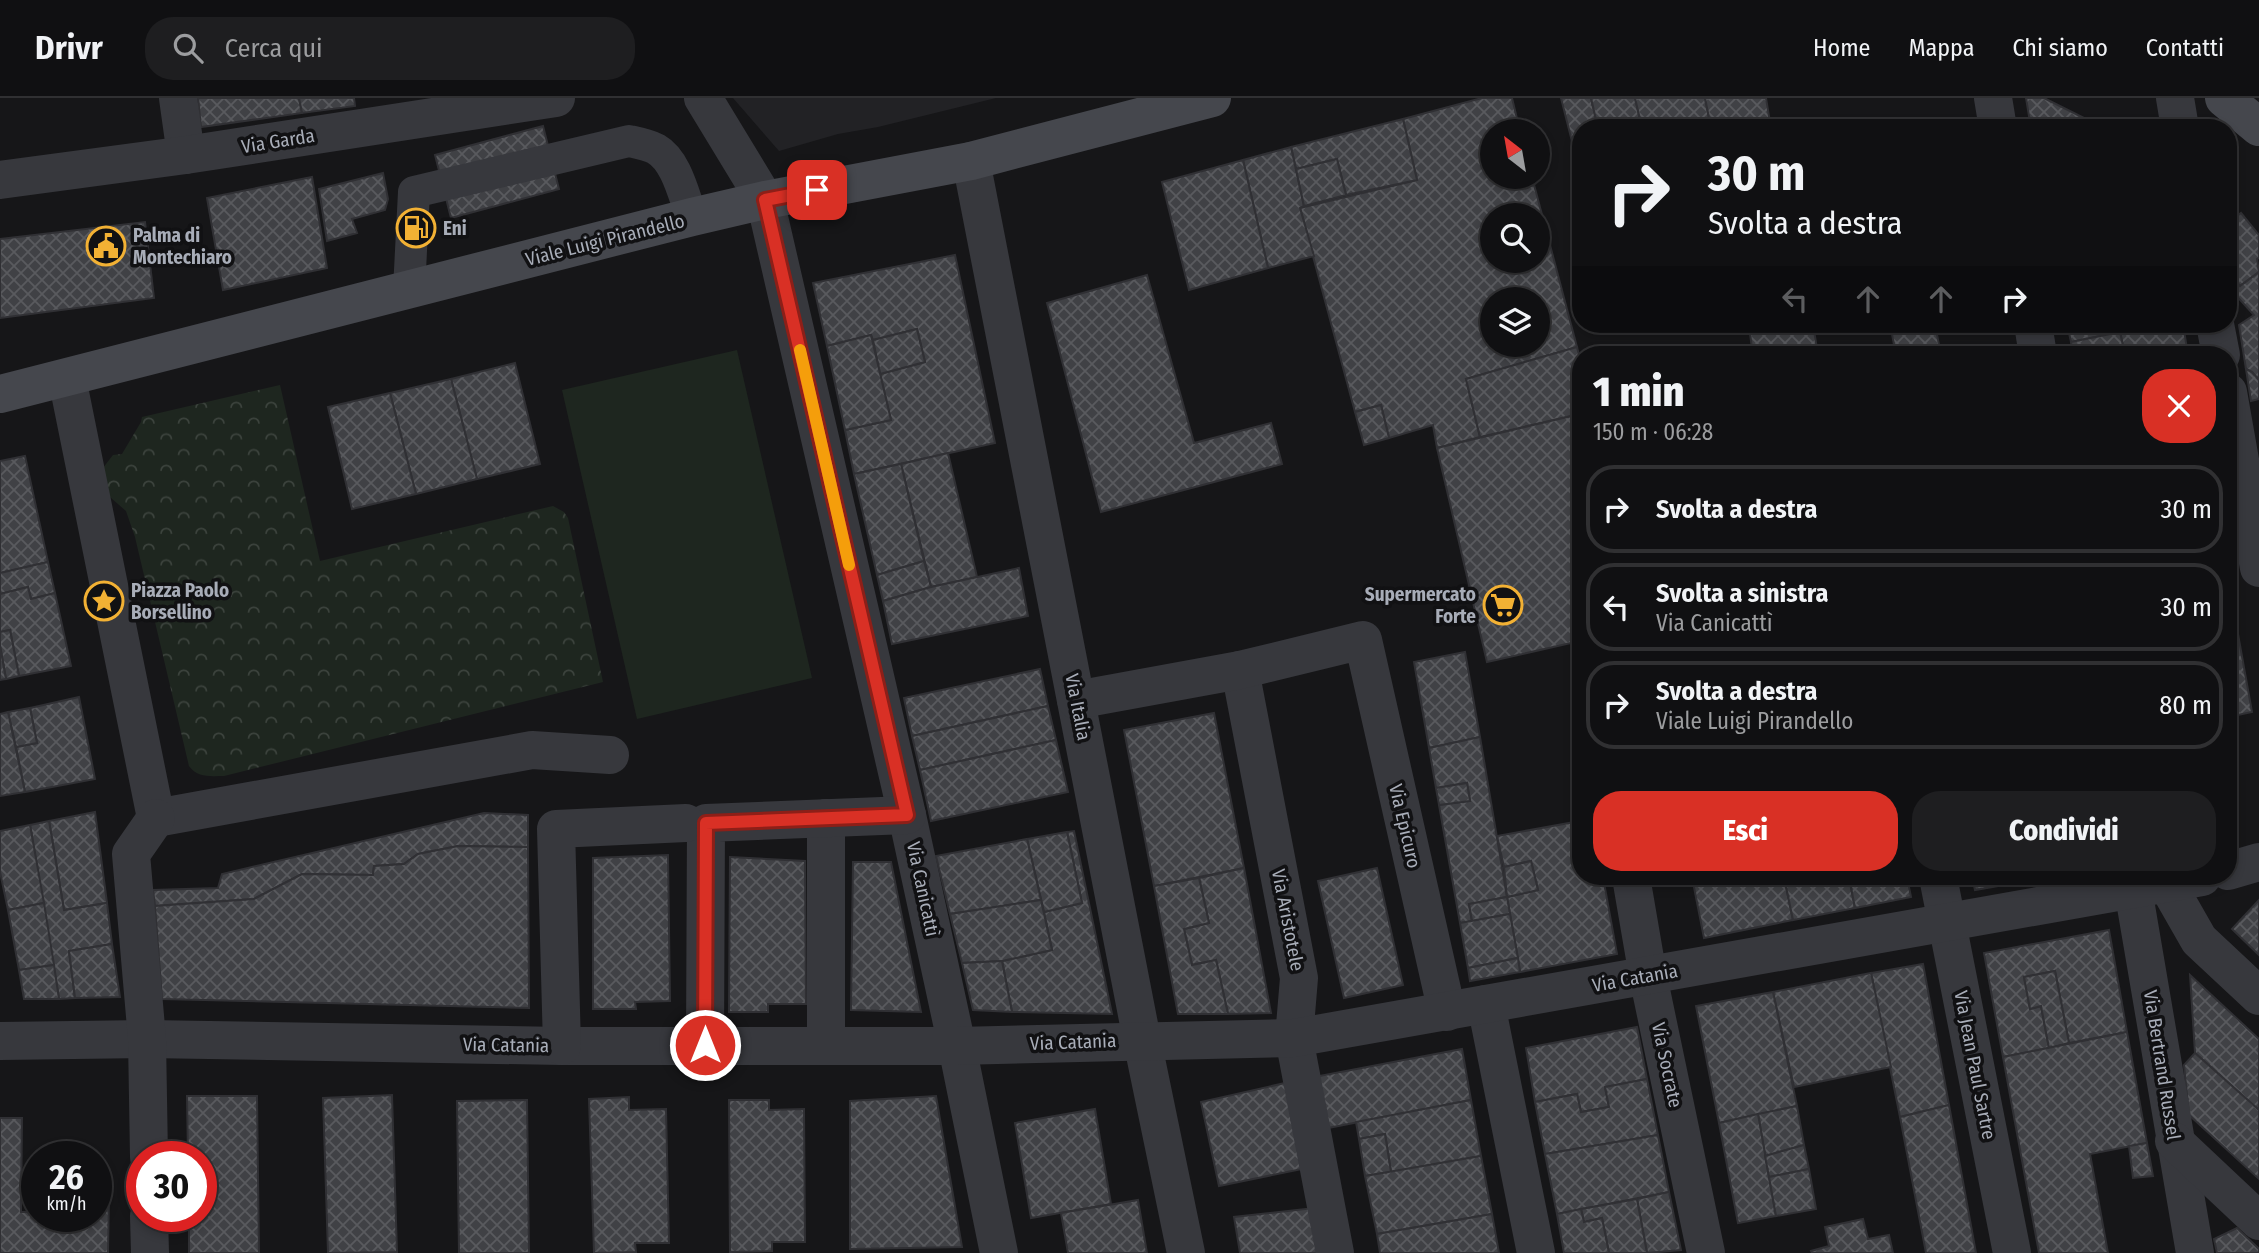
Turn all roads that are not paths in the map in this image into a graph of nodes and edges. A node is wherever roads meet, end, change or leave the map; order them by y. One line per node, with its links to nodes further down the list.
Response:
1 (178, 98): 12 (street)
2 (703, 98): 15 (street)
3 (1212, 98): 13 (main road, Viale Luigi Pirandello)
4 (1993, 98): 9 (street)
5 (2175, 98): 10 (street)
6 (2224, 98): 11 (main road)
7 (546, 99): 8 (street, Via Garda)
8 (389, 111): 12 (street, Via Garda)
9 (1996, 119)
10 (2178, 119)
11 (2259, 127)
12 (186, 155): 14 (street, Via Garda)
13 (971, 161): 15 (main road, Viale Luigi Pirandello); 23 (street, Via Italia)
14 (0, 180)
15 (765, 200): 16 (main road, Viale Luigi Pirandello); 25 (street, Via Canicattì)
16 (692, 218): 17 (main road, Viale Luigi Pirandello); 17 (lane)
17 (409, 289): 18 (main road, Viale Luigi Pirandello)
18 (67, 378): 19 (main road, Viale Luigi Pirandello); 26 (street)
19 (0, 394)
20 (2237, 444): 21 (street)
21 (2259, 568)
22 (1240, 670): 23 (street); 40 (street, Via Epicuro); 41 (street, Via Aristotele)
23 (1076, 700): 43 (street, Via Italia)
24 (610, 755): 26 (street)
25 (907, 815): 27 (street); 48 (street, Via Canicattì)
26 (156, 818): 42 (street)
27 (826, 818): 45 (street); 46 (street)
28 (686, 823): 47 (street)
29 (2259, 862): 30 (street)
30 (2237, 868)
31 (1632, 885): 37 (street, Via Socrate)
32 (1939, 885): 36 (street, Via Jean Paul Sartre)
33 (2142, 885): 36 (street, Via Catania)
34 (2158, 885): 50 (street, Via Bertrand Russel)
35 (2160, 885): 38 (street)
36 (1946, 923): 37 (street, Via Catania); 59 (street, Via Jean Paul Sartre)
37 (1648, 976): 39 (street, Via Catania); 58 (street, Via Socrate)
38 (2259, 996)
39 (1486, 1004): 40 (street, Via Catania); 57 (street)
40 (1447, 1012): 41 (street, Via Catania)
41 (1294, 1038): 43 (street, Via Catania); 56 (street, Via Aristotele)
42 (147, 1039): 44 (street, Via Catania); 47 (street, Via Catania); 49 (street)
43 (1142, 1040): 48 (street, Via Catania); 55 (street, Via Italia)
44 (0, 1041)
45 (705, 1045): 46 (street, Via Catania); 47 (street, Via Catania)
46 (826, 1045): 48 (street, Via Catania)
47 (562, 1046)
48 (957, 1046): 54 (street, Via Canicattì)
49 (149, 1141)
50 (2174, 1141): 51 (street); 60 (street, Via Bertrand Russel)
51 (2259, 1221)
52 (149, 1232): 53 (street)
53 (150, 1253)
54 (999, 1253)
55 (1186, 1253)
56 (1335, 1253)
57 (1536, 1253)
58 (1706, 1253)
59 (2012, 1253)
60 (2195, 1253)

